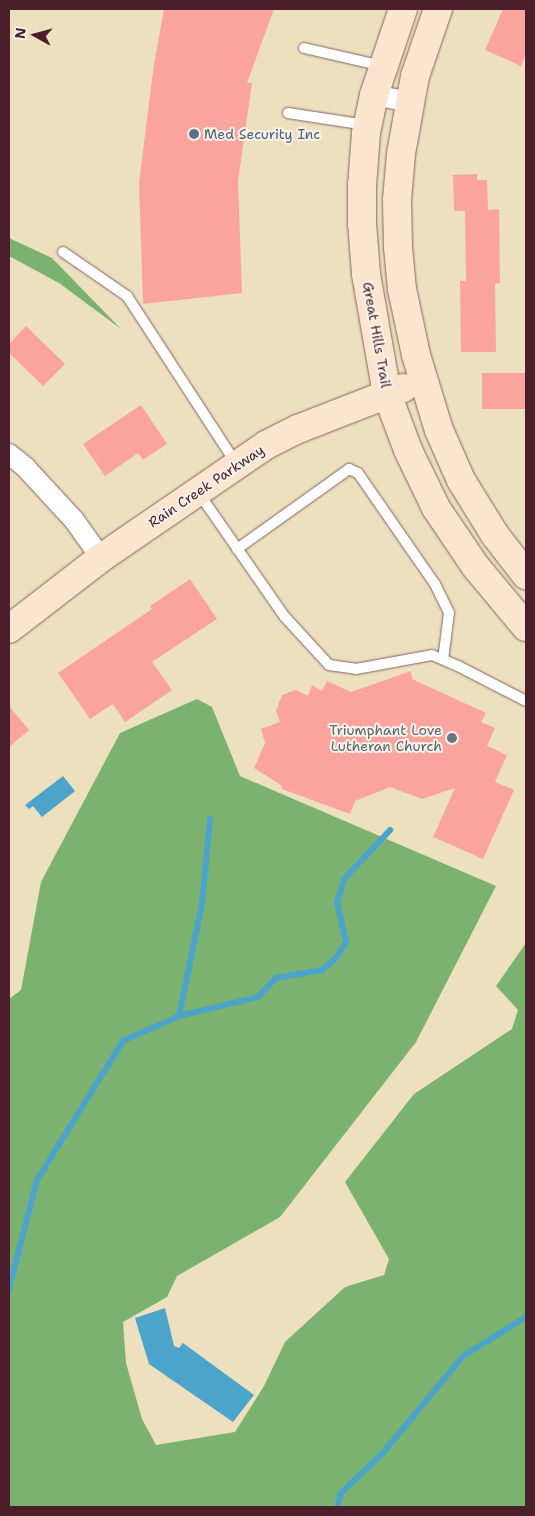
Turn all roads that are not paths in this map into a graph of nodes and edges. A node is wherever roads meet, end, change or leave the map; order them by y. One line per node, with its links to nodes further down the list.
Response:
1 (403, 9): 4 (street, Great Hills Trail)
2 (438, 9): 6 (street)
3 (304, 48): 4 (lane)
4 (383, 66): 5 (street, Great Hills Trail)
5 (374, 95): 6 (street); 8 (street, Great Hills Trail)
6 (409, 102): 10 (street)
7 (288, 114): 8 (lane)
8 (368, 125): 11 (street, Great Hills Trail)
9 (63, 252): 13 (lane)
10 (423, 380): 11 (street, Rain Creek Parkway); 17 (street)
11 (388, 394): 13 (street, Rain Creek Parkway); 18 (street, Great Hills Trail)
12 (9, 454): 16 (street)
13 (237, 464): 14 (street, Rain Creek Parkway)
14 (197, 491): 15 (lane); 16 (street, Rain Creek Parkway)
15 (237, 549): 20 (lane); 20 (lane)
16 (101, 558): 19 (street, Rain Creek Parkway)
17 (526, 575)
18 (526, 627)
19 (9, 628)
20 (443, 660): 21 (lane)
21 (526, 701)

